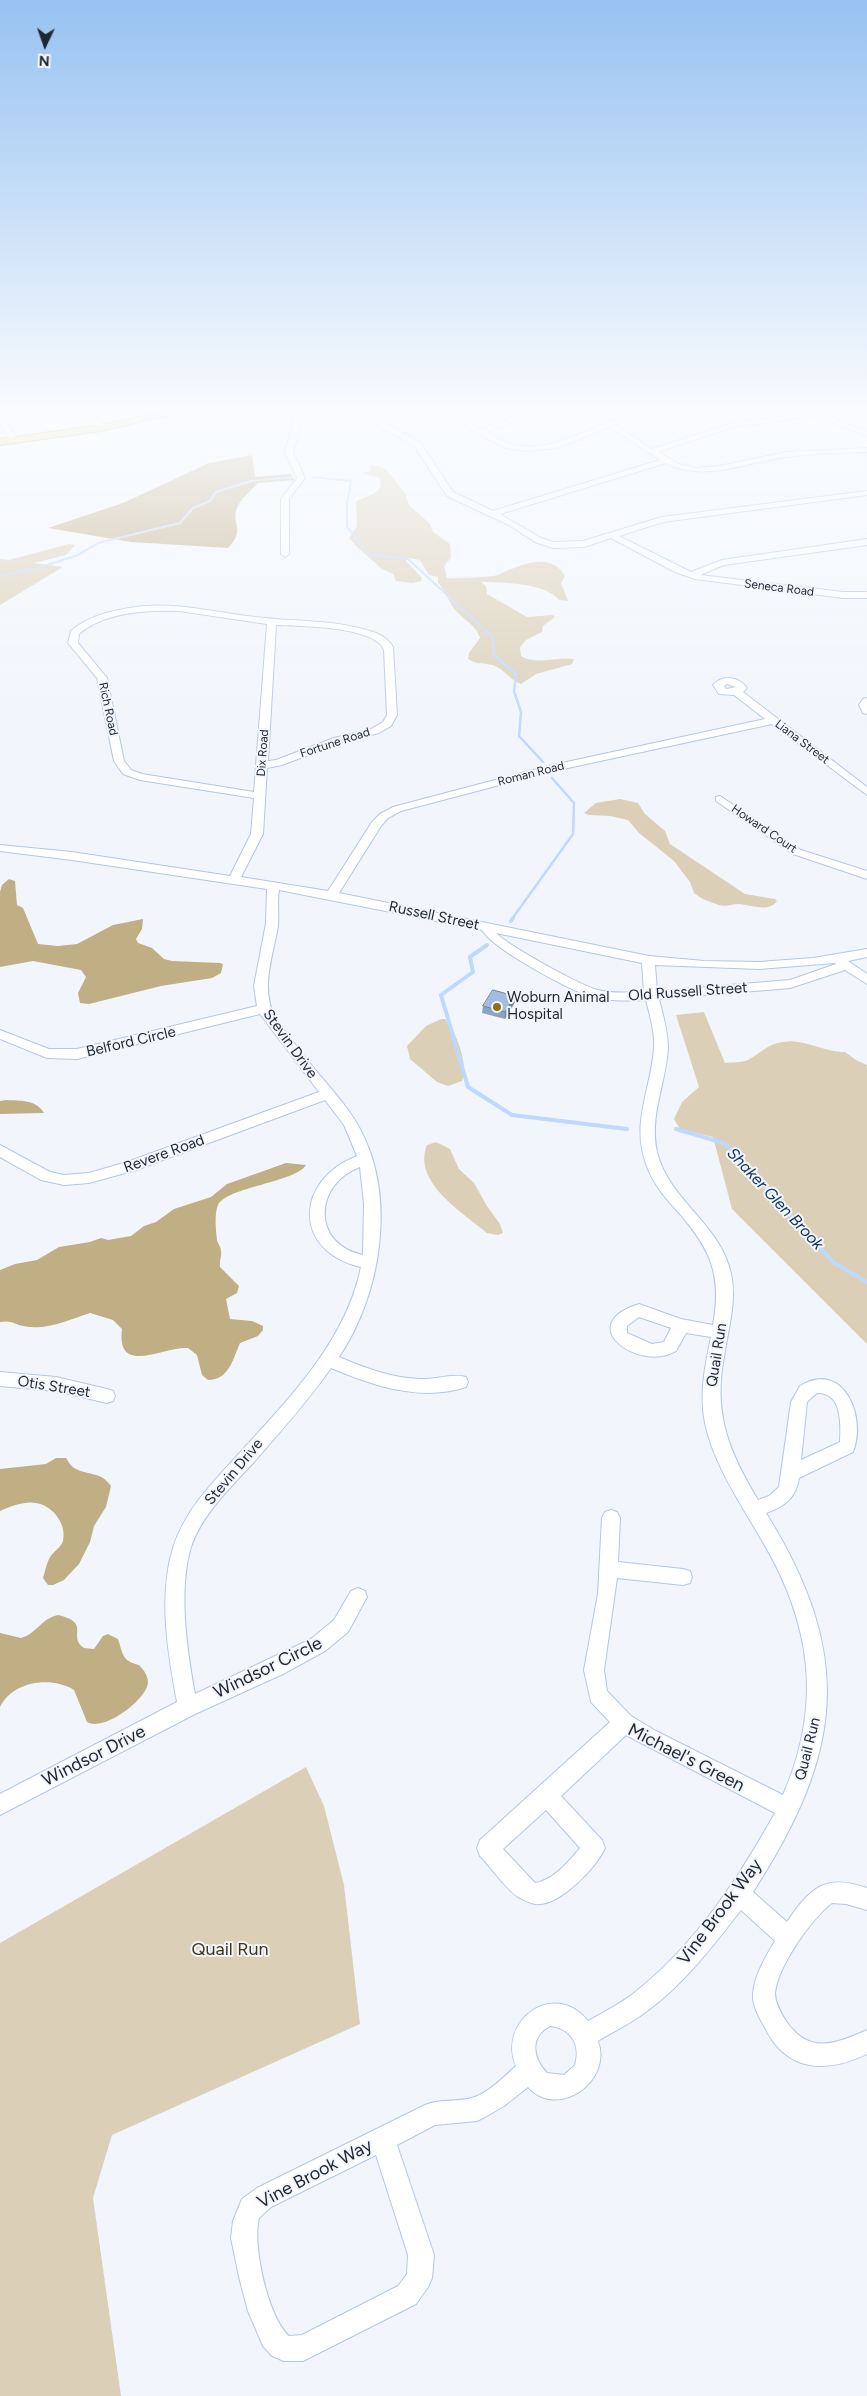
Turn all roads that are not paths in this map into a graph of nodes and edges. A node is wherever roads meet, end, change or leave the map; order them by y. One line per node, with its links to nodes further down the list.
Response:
1 (285, 519): 6 (street)
2 (502, 519): 4 (street)
3 (671, 519): 4 (street)
4 (611, 535): 7 (street, Seneca Road)
5 (867, 542): 7 (street)
6 (285, 554)
7 (691, 575): 8 (street, Seneca Road)
8 (867, 595)
9 (272, 621): 12 (street, Dix Road); 12 (street, Fortune Road); 14 (street, Rich Road)
10 (736, 692): 11 (street, Liana Street)
11 (773, 721): 13 (street, Liana Street); 20 (street, Roman Road)
12 (262, 765): 14 (street, Dix Road)
13 (867, 792)
14 (260, 796): 18 (street, Dix Road)
15 (720, 799): 17 (street, Howard Court)
16 (0, 848): 18 (street, Russell Street)
17 (867, 875)
18 (234, 880): 19 (street, Russell Street)
19 (274, 886): 20 (street, Russell Street); 27 (street, Stevin Drive)
20 (332, 895): 21 (street, Russell Street)
21 (487, 927): 23 (street, Russell Street); 26 (street, Old Russell Street)
22 (867, 953): 24 (street, Russell Street)
23 (650, 960): 24 (street, Russell Street); 26 (street, Quail Run)
24 (842, 962): 25 (street); 26 (street, Old Russell Street)
25 (867, 980)
26 (650, 996): 34 (street, Quail Run)
27 (264, 1009): 28 (street, Belford Circle); 29 (street, Stevin Drive)
28 (0, 1034)
29 (328, 1094): 30 (street, Revere Road); 31 (street, Stevin Drive)
30 (0, 1150)
31 (365, 1159): 32 (street, Stevin Drive); 32 (street)
32 (370, 1264): 35 (street, Stevin Drive)
33 (680, 1325): 34 (street)
34 (719, 1332): 40 (street, Quail Run)
35 (329, 1360): 37 (street); 45 (street, Stevin Drive)
36 (0, 1379): 38 (street, Otis Street)
37 (460, 1382)
38 (107, 1396)
39 (791, 1473): 39 (street); 40 (street)
40 (754, 1510): 49 (street, Quail Run)
41 (610, 1518): 42 (street)
42 (609, 1569): 43 (street); 46 (street)
43 (683, 1576)
44 (358, 1597): 45 (street, Windsor Circle)
45 (188, 1707): 48 (street, Windsor Drive)
46 (624, 1723): 47 (street, Michael's Green); 49 (street, Michael's Green)
47 (547, 1796): 47 (street, Michael's Green)
48 (0, 1805)
49 (788, 1808): 50 (street, Vine Brook Way)
50 (738, 1893): 52 (street); 53 (street, Vine Brook Way)
51 (867, 1899): 52 (street)
52 (788, 1938): 54 (street)
53 (585, 2036): 55 (street); 55 (street)
54 (867, 2042)
55 (529, 2071): 56 (street, Vine Brook Way)
56 (383, 2139): 56 (street, Vine Brook Way)

